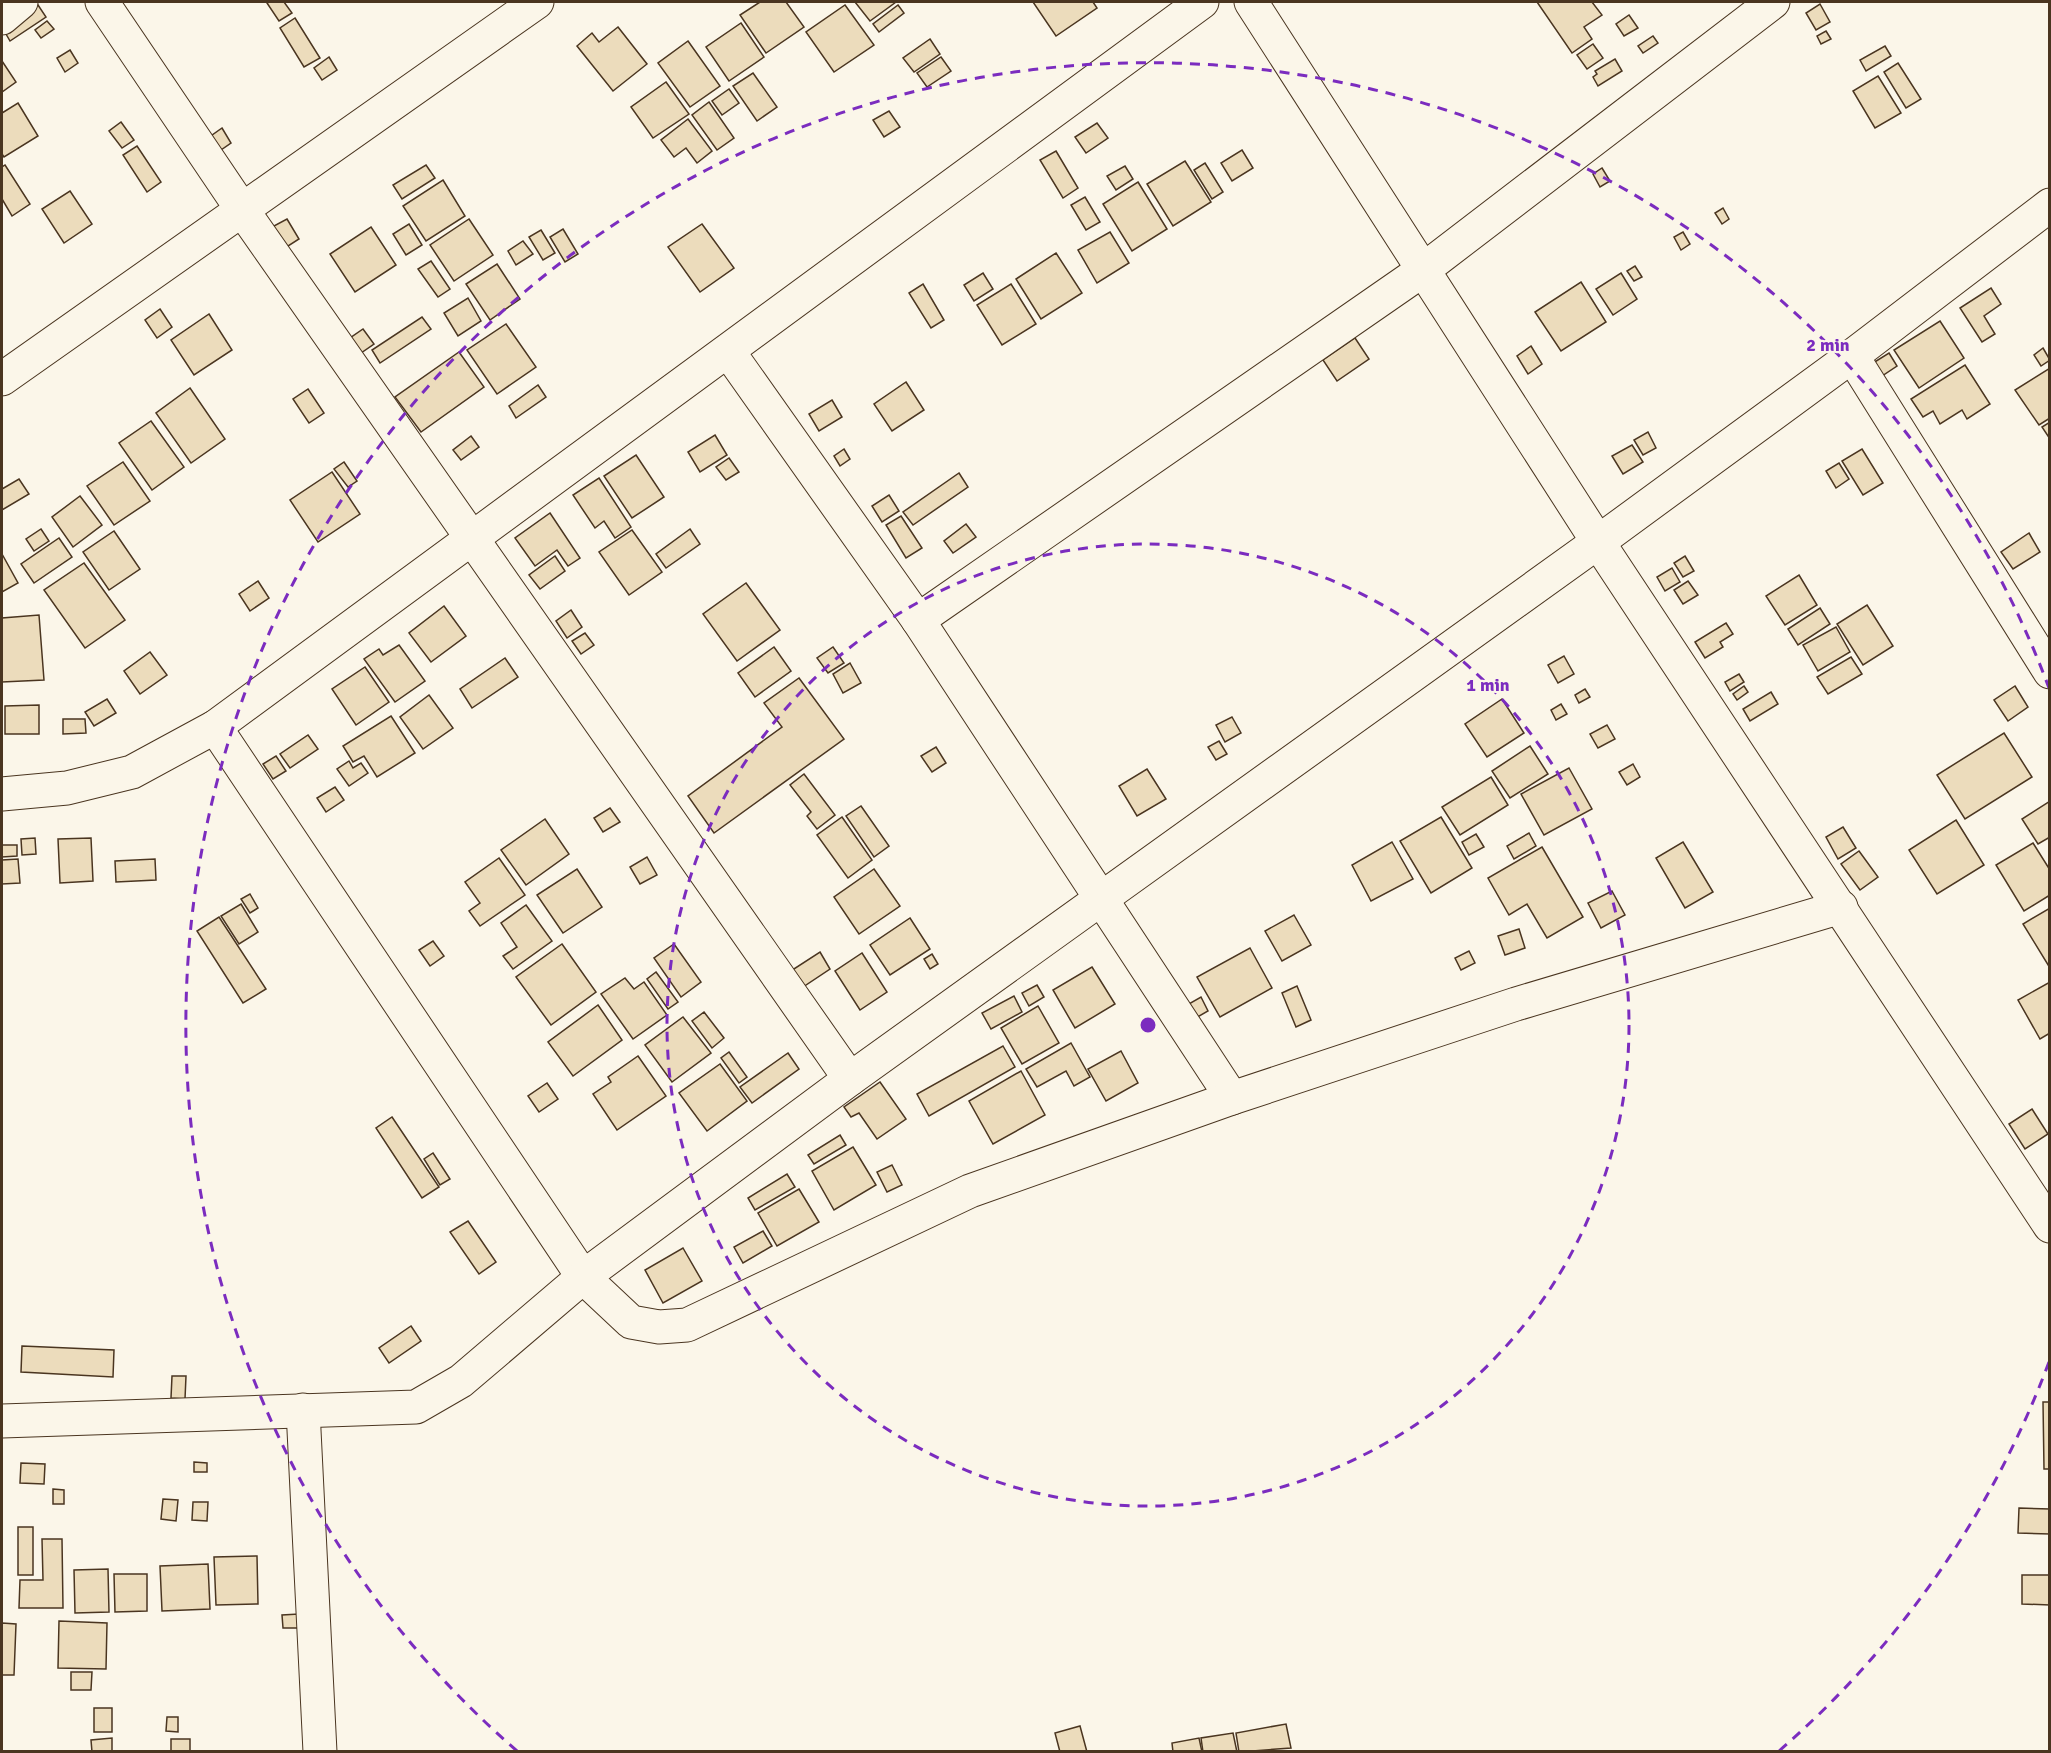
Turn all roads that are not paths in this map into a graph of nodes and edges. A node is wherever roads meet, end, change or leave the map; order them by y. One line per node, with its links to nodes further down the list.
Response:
1 (21, 2): 7 (street)
2 (102, 2): 9 (street)
3 (537, 2): 9 (street)
4 (1202, 2): 11 (street)
5 (1251, 2): 10 (street)
6 (1773, 2): 10 (street)
7 (2, 18)
8 (2049, 205): 12 (street)
9 (243, 211): 13 (street); 14 (street)
10 (1423, 270): 15 (street); 16 (street)
11 (728, 351): 14 (street); 16 (street)
12 (1852, 356): 15 (street); 17 (street)
13 (2, 379)
14 (472, 538): 18 (street); 22 (street)
15 (1598, 542): 20 (street); 21 (street)
16 (918, 620): 20 (street)
17 (2049, 672)
18 (215, 727): 19 (street); 25 (street)
19 (2, 794)
20 (1101, 900): 22 (street); 23 (street)
21 (1841, 907): 23 (street); 24 (street)
22 (850, 1079): 25 (street)
23 (1232, 1098): 25 (street)
24 (2049, 1226)
25 (583, 1277): 26 (street)
26 (303, 1410): 27 (street); 28 (street)
27 (2, 1421)
28 (320, 1752)

